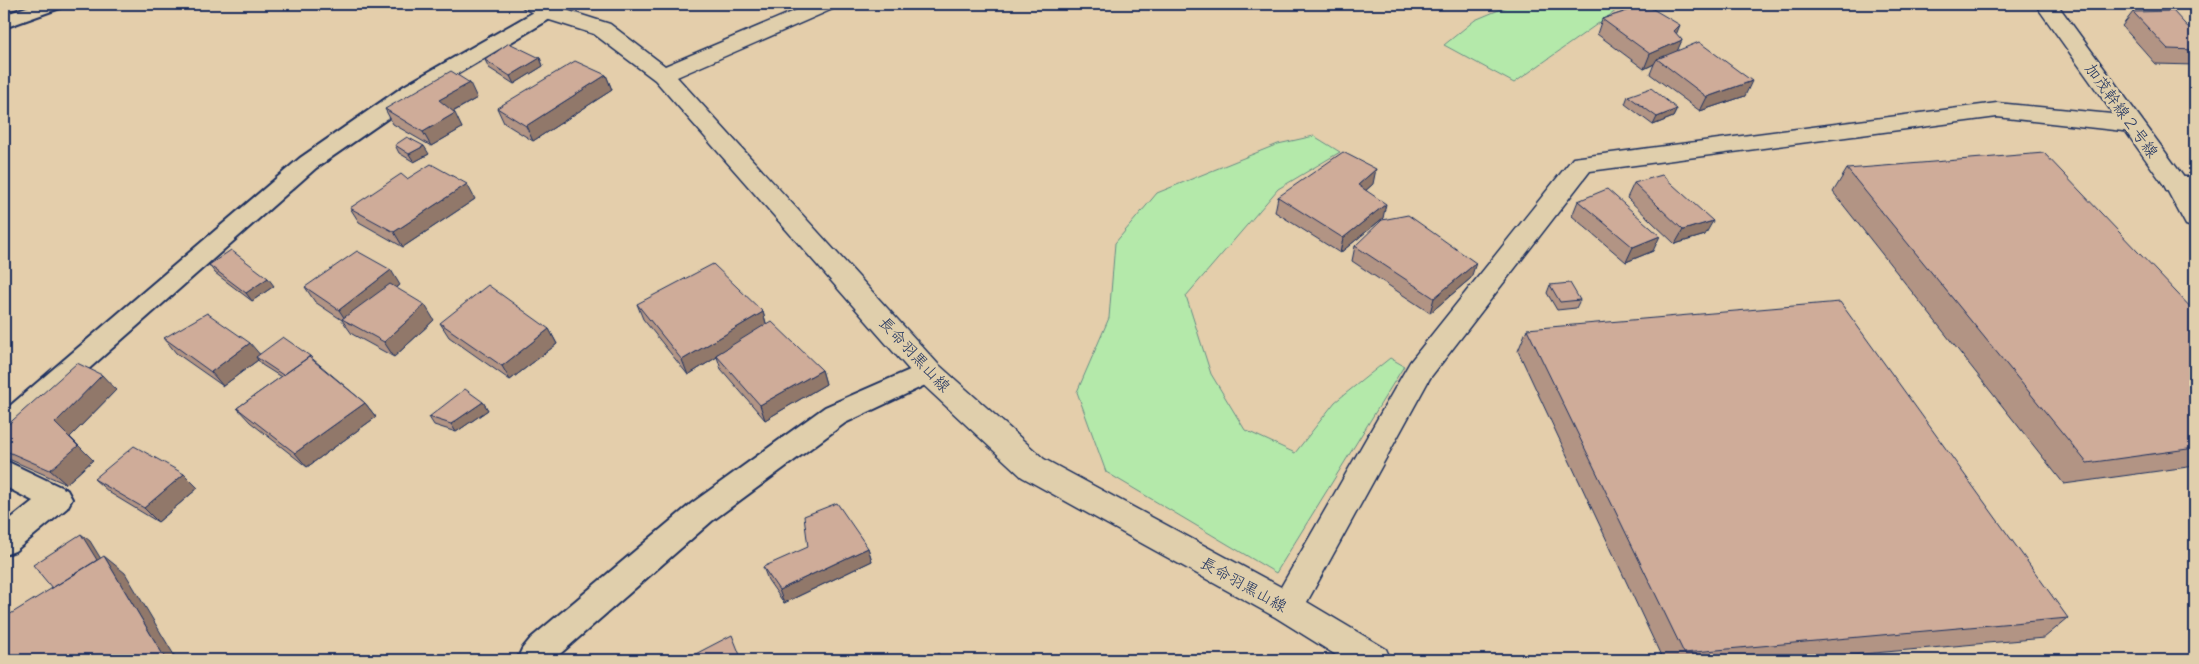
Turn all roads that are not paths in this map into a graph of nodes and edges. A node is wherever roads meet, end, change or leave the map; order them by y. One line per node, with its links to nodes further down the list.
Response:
1 (53, 4): 5 (lane)
2 (828, 4): 6 (street)
3 (2046, 4): 7 (street, 加茂幹線２号線)
4 (539, 8): 6 (street, 長命羽黒山線); 11 (lane)
5 (4, 22)
6 (663, 75): 10 (street, 長命羽黒山線)
7 (2132, 124): 8 (street, 加茂幹線２号線); 14 (street)
8 (2186, 185): 9 (street, 加茂幹線２号線)
9 (2195, 218)
10 (928, 372): 14 (street, 長命羽黒山線); 15 (lane)
11 (4, 427)
12 (4, 472): 13 (lane)
13 (4, 542)
14 (1287, 607): 16 (street, 長命羽黒山線)
15 (533, 660)
16 (1374, 660)

